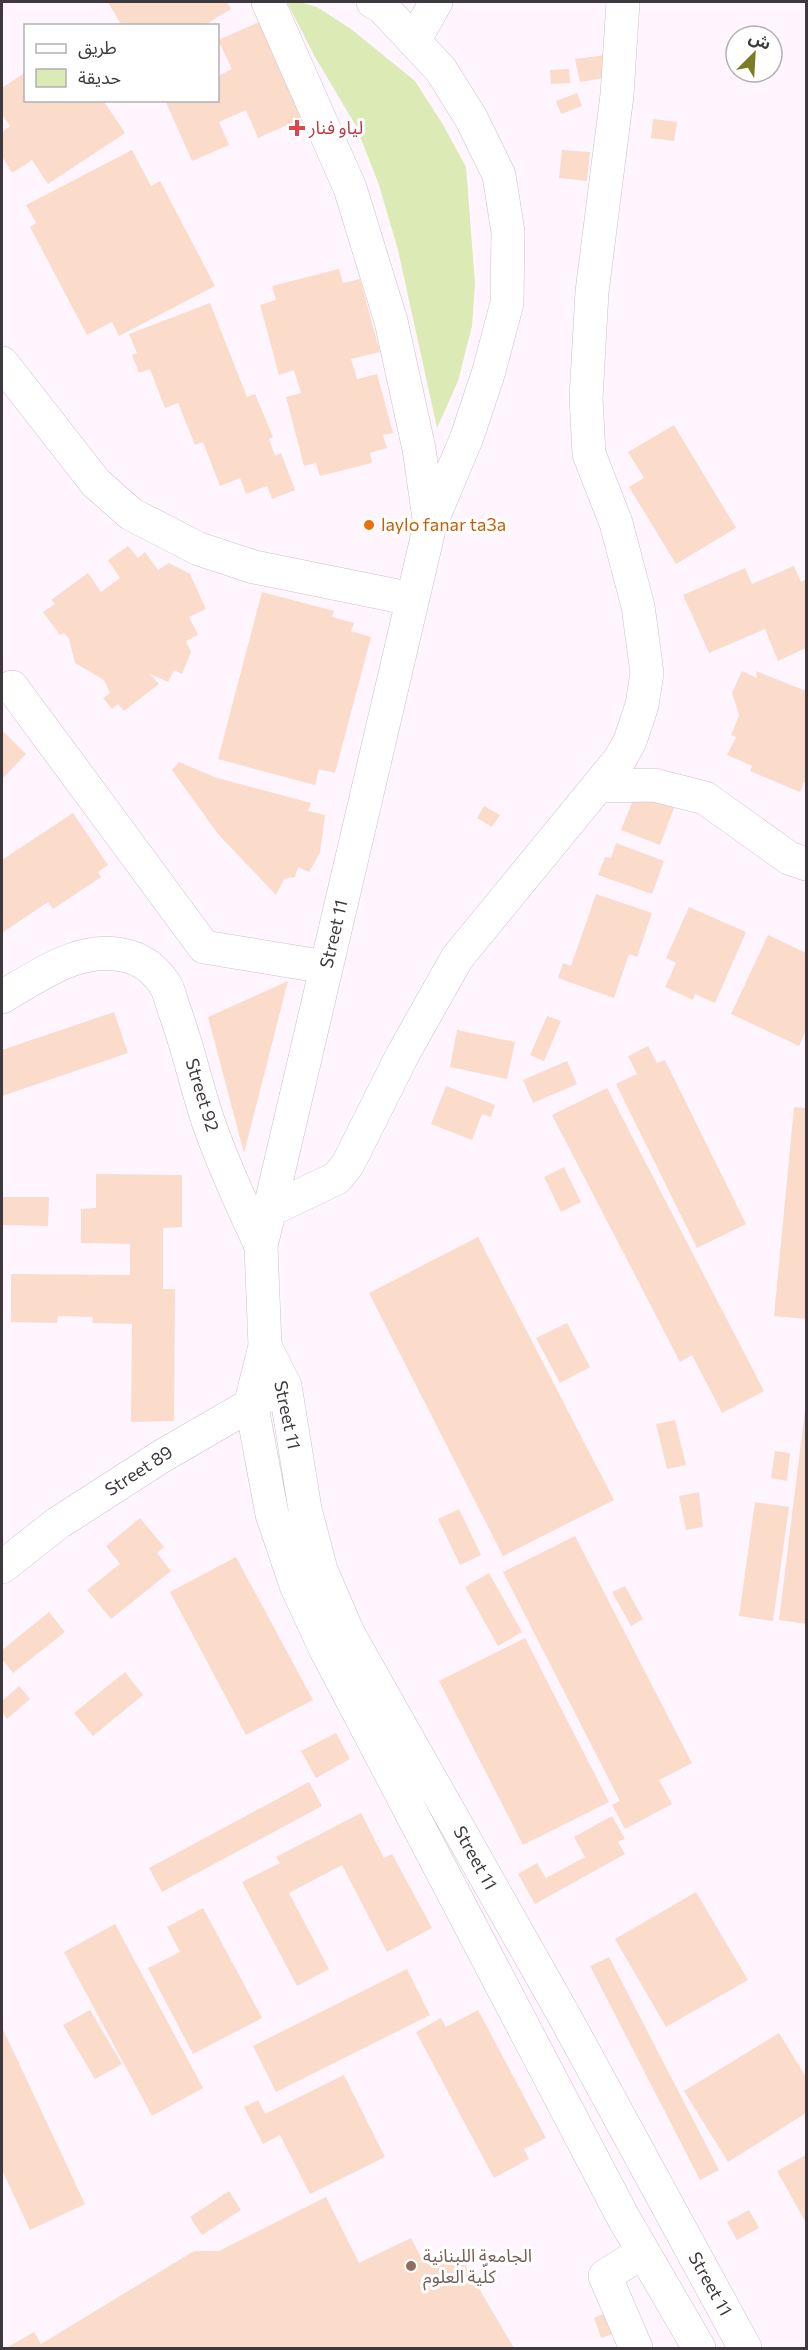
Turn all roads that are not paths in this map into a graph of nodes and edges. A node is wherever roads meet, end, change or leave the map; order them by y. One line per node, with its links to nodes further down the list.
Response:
1 (268, 2): 7 (street)
2 (373, 2): 5 (street)
3 (436, 2): 5 (street)
4 (623, 2): 10 (street)
5 (414, 41): 7 (street)
6 (2, 363): 8 (street)
7 (430, 525): 8 (street, Street 11)
8 (412, 599): 12 (street, Street 11)
9 (12, 687): 12 (street)
10 (600, 786): 11 (street); 14 (street)
11 (807, 864)
12 (326, 967): 14 (street, Street 11)
13 (2, 998): 15 (street, Street 92)
14 (270, 1210): 15 (street, Street 11)
15 (261, 1246): 16 (street, Street 11)
16 (265, 1346): 17 (street, Street 11); 18 (street, Street 11)
17 (285, 1386): 18 (street, Street 89); 20 (street, Street 11)
18 (251, 1402): 19 (street, Street 89); 20 (street, Street 11)
19 (2, 1567)
20 (337, 1641): 21 (street, Street 11); 24 (street, Street 11)
21 (643, 2252): 22 (street); 23 (street, Street 11)
22 (636, 2349)
23 (699, 2349)
24 (746, 2349)

